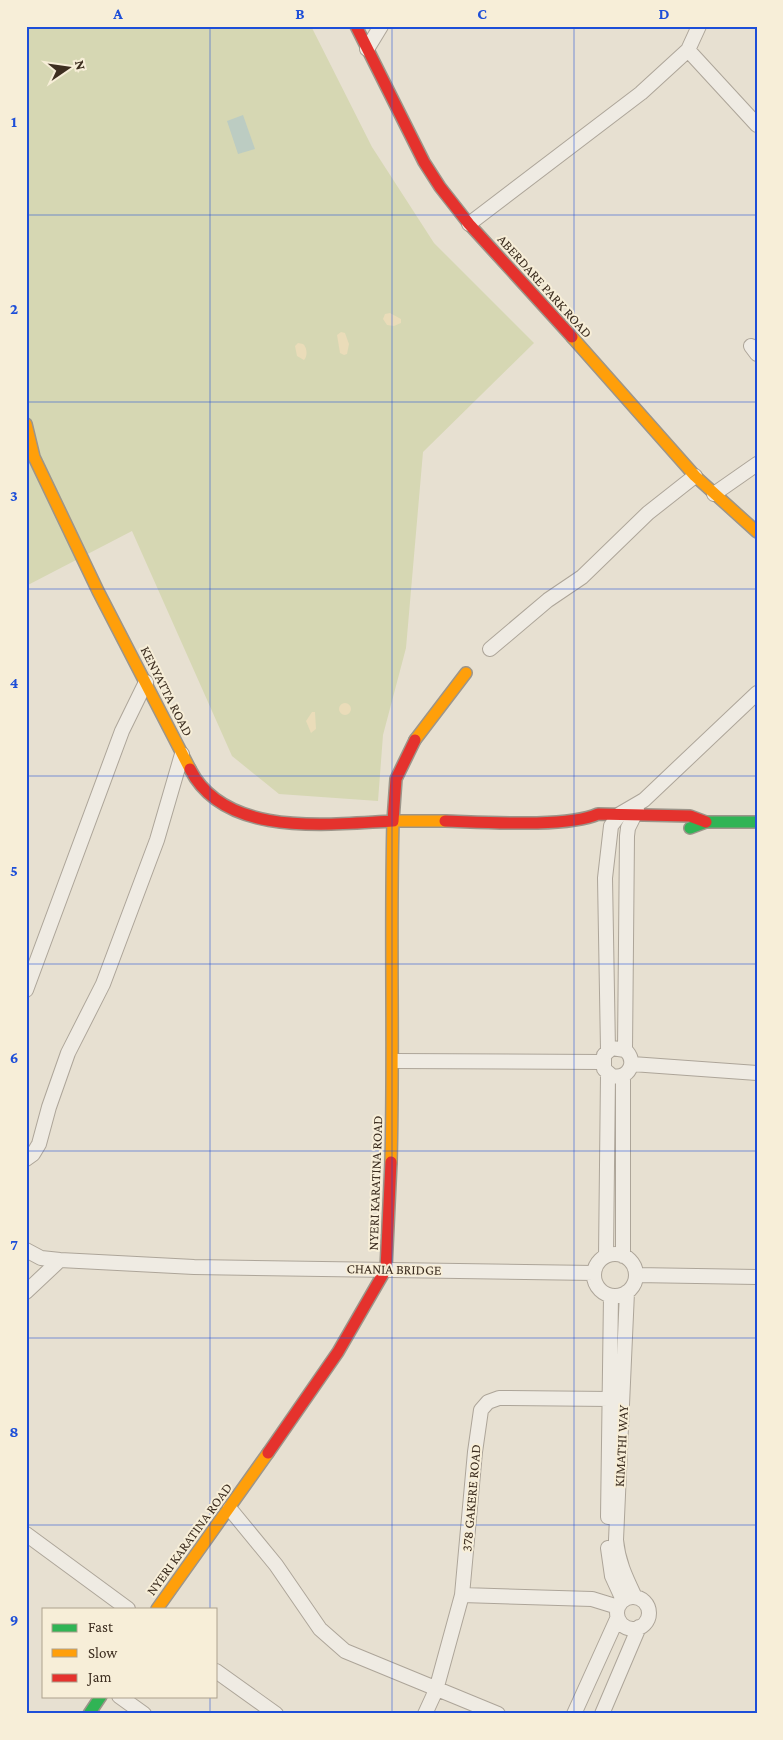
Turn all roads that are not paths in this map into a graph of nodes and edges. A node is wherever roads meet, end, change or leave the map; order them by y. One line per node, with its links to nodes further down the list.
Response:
1 (356, 26): 5 (main road, ABERDARE PARK ROAD)
2 (381, 26): 5 (street)
3 (710, 26): 4 (street)
4 (694, 38): 6 (street); 7 (street)
5 (368, 48): 7 (main road, ABERDARE PARK ROAD)
6 (757, 125)
7 (470, 224): 10 (main road, ABERDARE PARK ROAD)
8 (26, 424): 15 (main road, KENYATTA ROAD)
9 (757, 464): 11 (street)
10 (695, 476): 11 (main road, ABERDARE PARK ROAD); 13 (street)
11 (714, 494): 12 (main road, ABERDARE PARK ROAD)
12 (757, 532)
13 (490, 649)
14 (466, 673): 21 (main road, NYERI KARATINA ROAD)
15 (146, 682): 17 (main road, KENYATTA ROAD); 28 (street)
16 (757, 693): 18 (street)
17 (182, 754): 21 (main road, KENYATTA ROAD); 34 (street)
18 (644, 800): 19 (street); 22 (street)
19 (620, 814): 20 (main road); 22 (main road); 25 (street)
20 (587, 819): 21 (main road); 25 (main road)
21 (393, 821): 30 (main road, NYERI KARATINA ROAD)
22 (632, 821): 23 (main road); 25 (main road); 26 (main road); 29 (street)
23 (706, 822): 24 (main road); 27 (main road)
24 (757, 822)
25 (611, 826): 31 (street)
26 (646, 828)
27 (681, 828)
28 (26, 990)
29 (625, 1050): 31 (street); 32 (street)
30 (394, 1061): 31 (street); 39 (main road, NYERI KARATINA ROAD)
31 (606, 1062): 32 (street); 36 (street)
32 (627, 1070): 33 (street); 37 (street)
33 (757, 1073)
34 (26, 1159)
35 (26, 1251): 38 (street, CHANIA BRIDGE)
36 (606, 1256): 37 (street); 40 (street)
37 (623, 1256): 41 (street)
38 (60, 1260): 39 (street, CHANIA BRIDGE); 43 (street)
39 (386, 1269): 40 (street, CHANIA BRIDGE); 47 (main road, NYERI KARATINA ROAD)
40 (594, 1273): 45 (street)
41 (636, 1275): 42 (street); 44 (street)
42 (757, 1277)
43 (26, 1292)
44 (627, 1292): 45 (street); 50 (street, KIMATHI WAY)
45 (611, 1296): 46 (street, KIMATHI WAY)
46 (610, 1399): 49 (street, 378 GAKERE ROAD); 50 (street, KIMATHI WAY)
47 (230, 1509): 52 (main road, NYERI KARATINA ROAD); 55 (street)
48 (26, 1534): 51 (street)
49 (462, 1595): 50 (street); 55 (street, 378 GAKERE ROAD)
50 (623, 1606): 53 (street); 53 (street); 63 (street)
51 (127, 1608)
52 (158, 1608)
53 (639, 1627): 64 (street)
54 (218, 1672): 60 (street)
55 (436, 1690): 61 (street, 378 GAKERE ROAD); 62 (street)
56 (100, 1698): 58 (main road)
57 (122, 1698): 59 (street)
58 (89, 1714)
59 (144, 1714)
60 (276, 1714)
61 (425, 1714)
62 (498, 1714)
63 (574, 1714)
64 (602, 1714)

